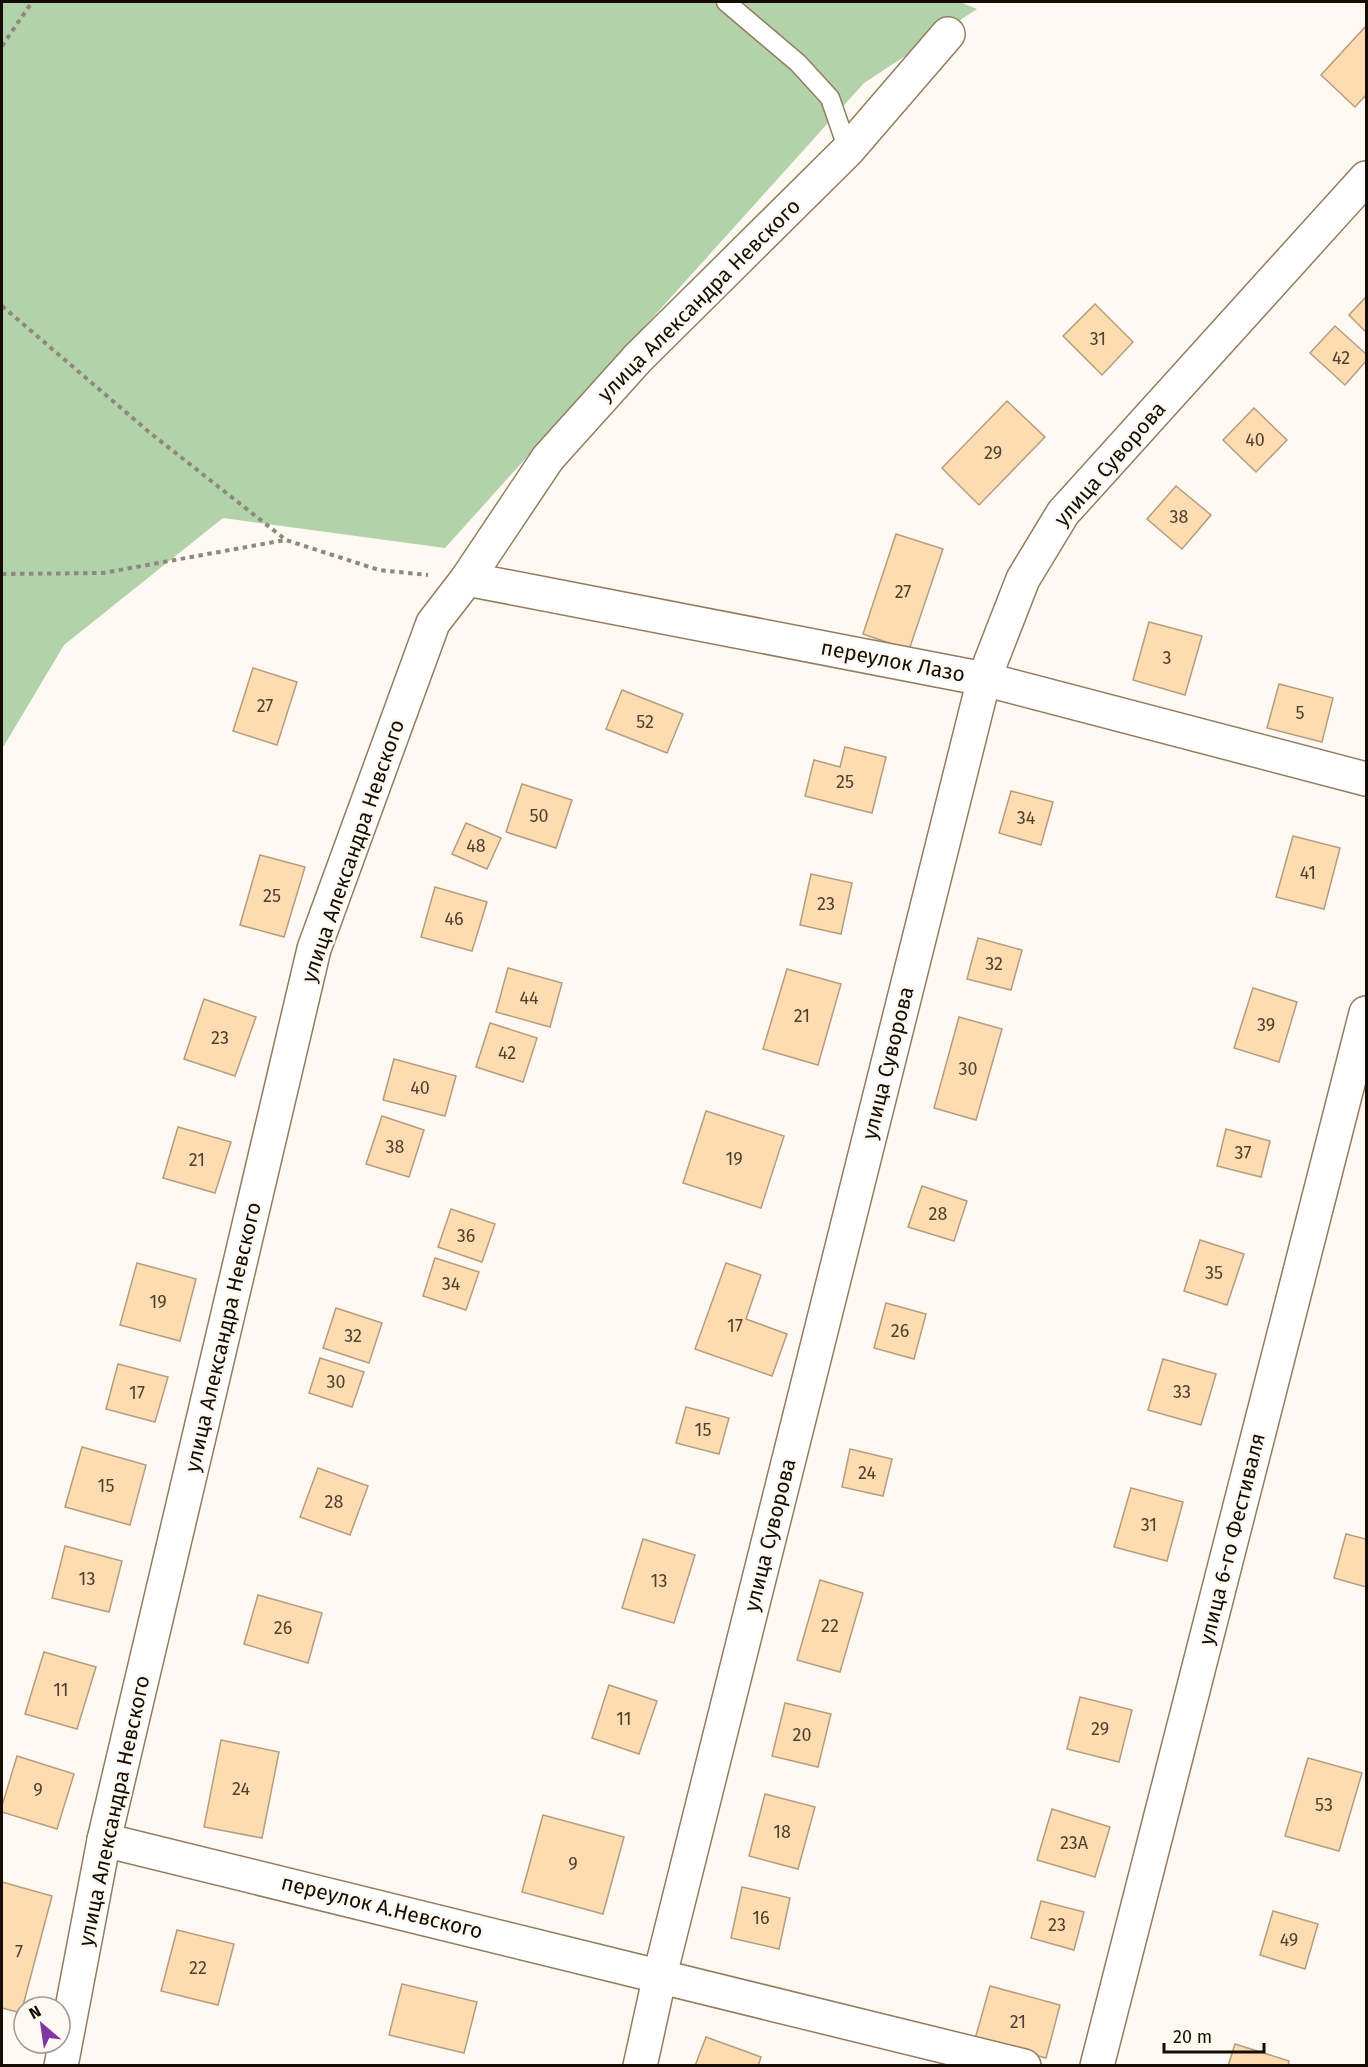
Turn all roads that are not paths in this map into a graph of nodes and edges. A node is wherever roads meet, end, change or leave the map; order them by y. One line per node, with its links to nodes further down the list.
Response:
1 (726, 2): 3 (lane)
2 (948, 34): 3 (street, улица Александра Невского)
3 (848, 150): 5 (street, улица Александра Невского)
4 (1366, 178): 6 (street, улица Суворова)
5 (467, 579): 6 (street, переулок Лазо); 9 (street, улица Александра Невского)
6 (984, 679): 7 (street, переулок Лазо); 10 (street, улица Суворова)
7 (1366, 779)
8 (1366, 1013): 14 (street, улица 6-го Фестиваля)
9 (104, 1839): 10 (street, переулок А.Невского); 11 (street, улица Александра Невского)
10 (660, 1975): 12 (street, улица Суворова); 13 (street, переулок А.Невского)
11 (62, 2066)
12 (640, 2066)
13 (1024, 2066)
14 (1097, 2066)

